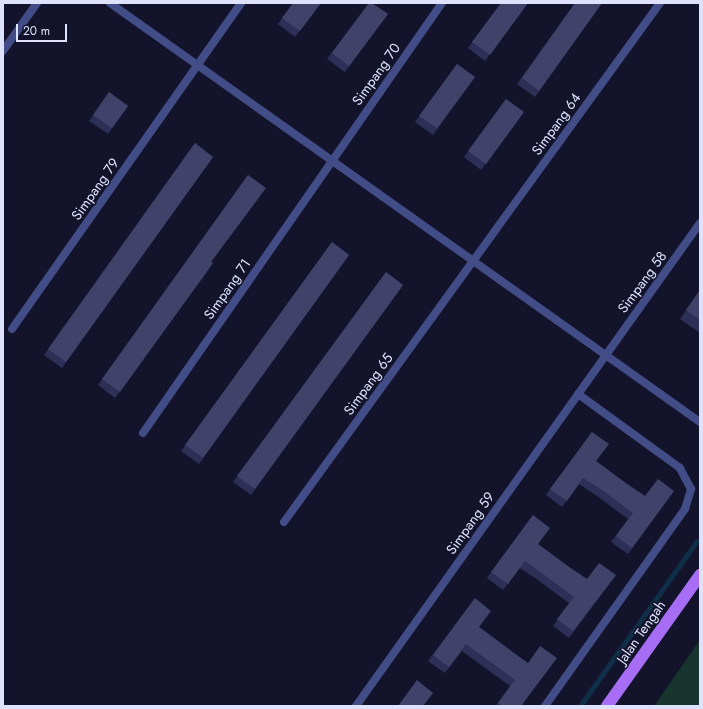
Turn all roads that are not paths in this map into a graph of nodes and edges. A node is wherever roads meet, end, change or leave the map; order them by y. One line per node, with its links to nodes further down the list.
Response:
1 (110, 3): 7 (street)
2 (241, 3): 7 (street, Simpang 79)
3 (442, 3): 8 (street, Simpang 70)
4 (660, 3): 10 (street, Simpang 64)
5 (32, 4): 6 (street)
6 (3, 51)
7 (198, 65): 8 (street); 11 (street, Simpang 79)
8 (332, 160): 10 (street); 15 (street, Simpang 71)
9 (700, 223): 12 (street, Simpang 58)
10 (473, 261): 12 (street); 16 (street, Simpang 65)
11 (12, 329)
12 (606, 355): 13 (street, Simpang 59); 14 (street)
13 (578, 394): 18 (street, Simpang 59); 19 (street)
14 (700, 422)
15 (143, 433)
16 (284, 522)
17 (700, 575): 20 (main road, Jalan Tengah)
18 (356, 706)
19 (546, 706)
20 (607, 706)

